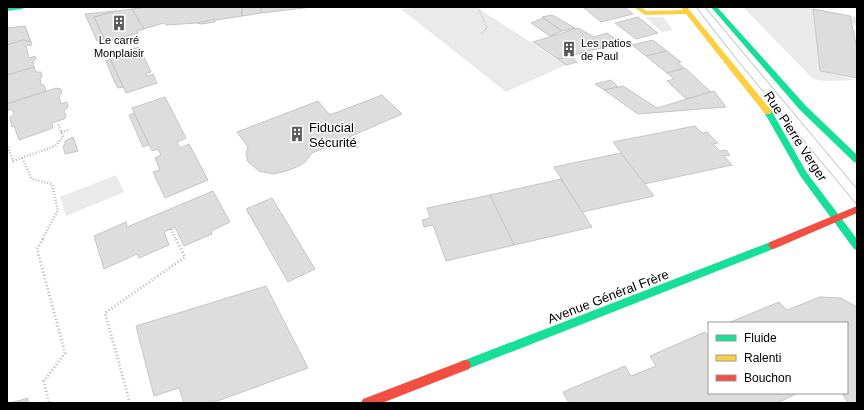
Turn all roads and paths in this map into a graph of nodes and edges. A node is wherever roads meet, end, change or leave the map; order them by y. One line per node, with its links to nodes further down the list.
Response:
1 (22, 7): 5 (street)
2 (478, 7): 7 (path)
3 (637, 7): 6 (street, Rue Pierre Verger)
4 (714, 7): 13 (street, Rue Pierre Verger)
5 (7, 9)
6 (686, 10): 15 (street, Rue Pierre Verger)
7 (481, 34)
8 (58, 124): 10 (path)
9 (68, 130): 10 (path)
10 (61, 132): 12 (path)
11 (7, 144): 12 (path)
12 (22, 158): 18 (path)
13 (857, 160)
14 (857, 209): 15 (street, Avenue Général Frère)
15 (836, 217): 17 (street, Rue Pierre Verger); 20 (street, Avenue Général Frère)
16 (171, 229): 19 (path)
17 (857, 246)
18 (49, 403)
19 (130, 403)
20 (366, 403)

